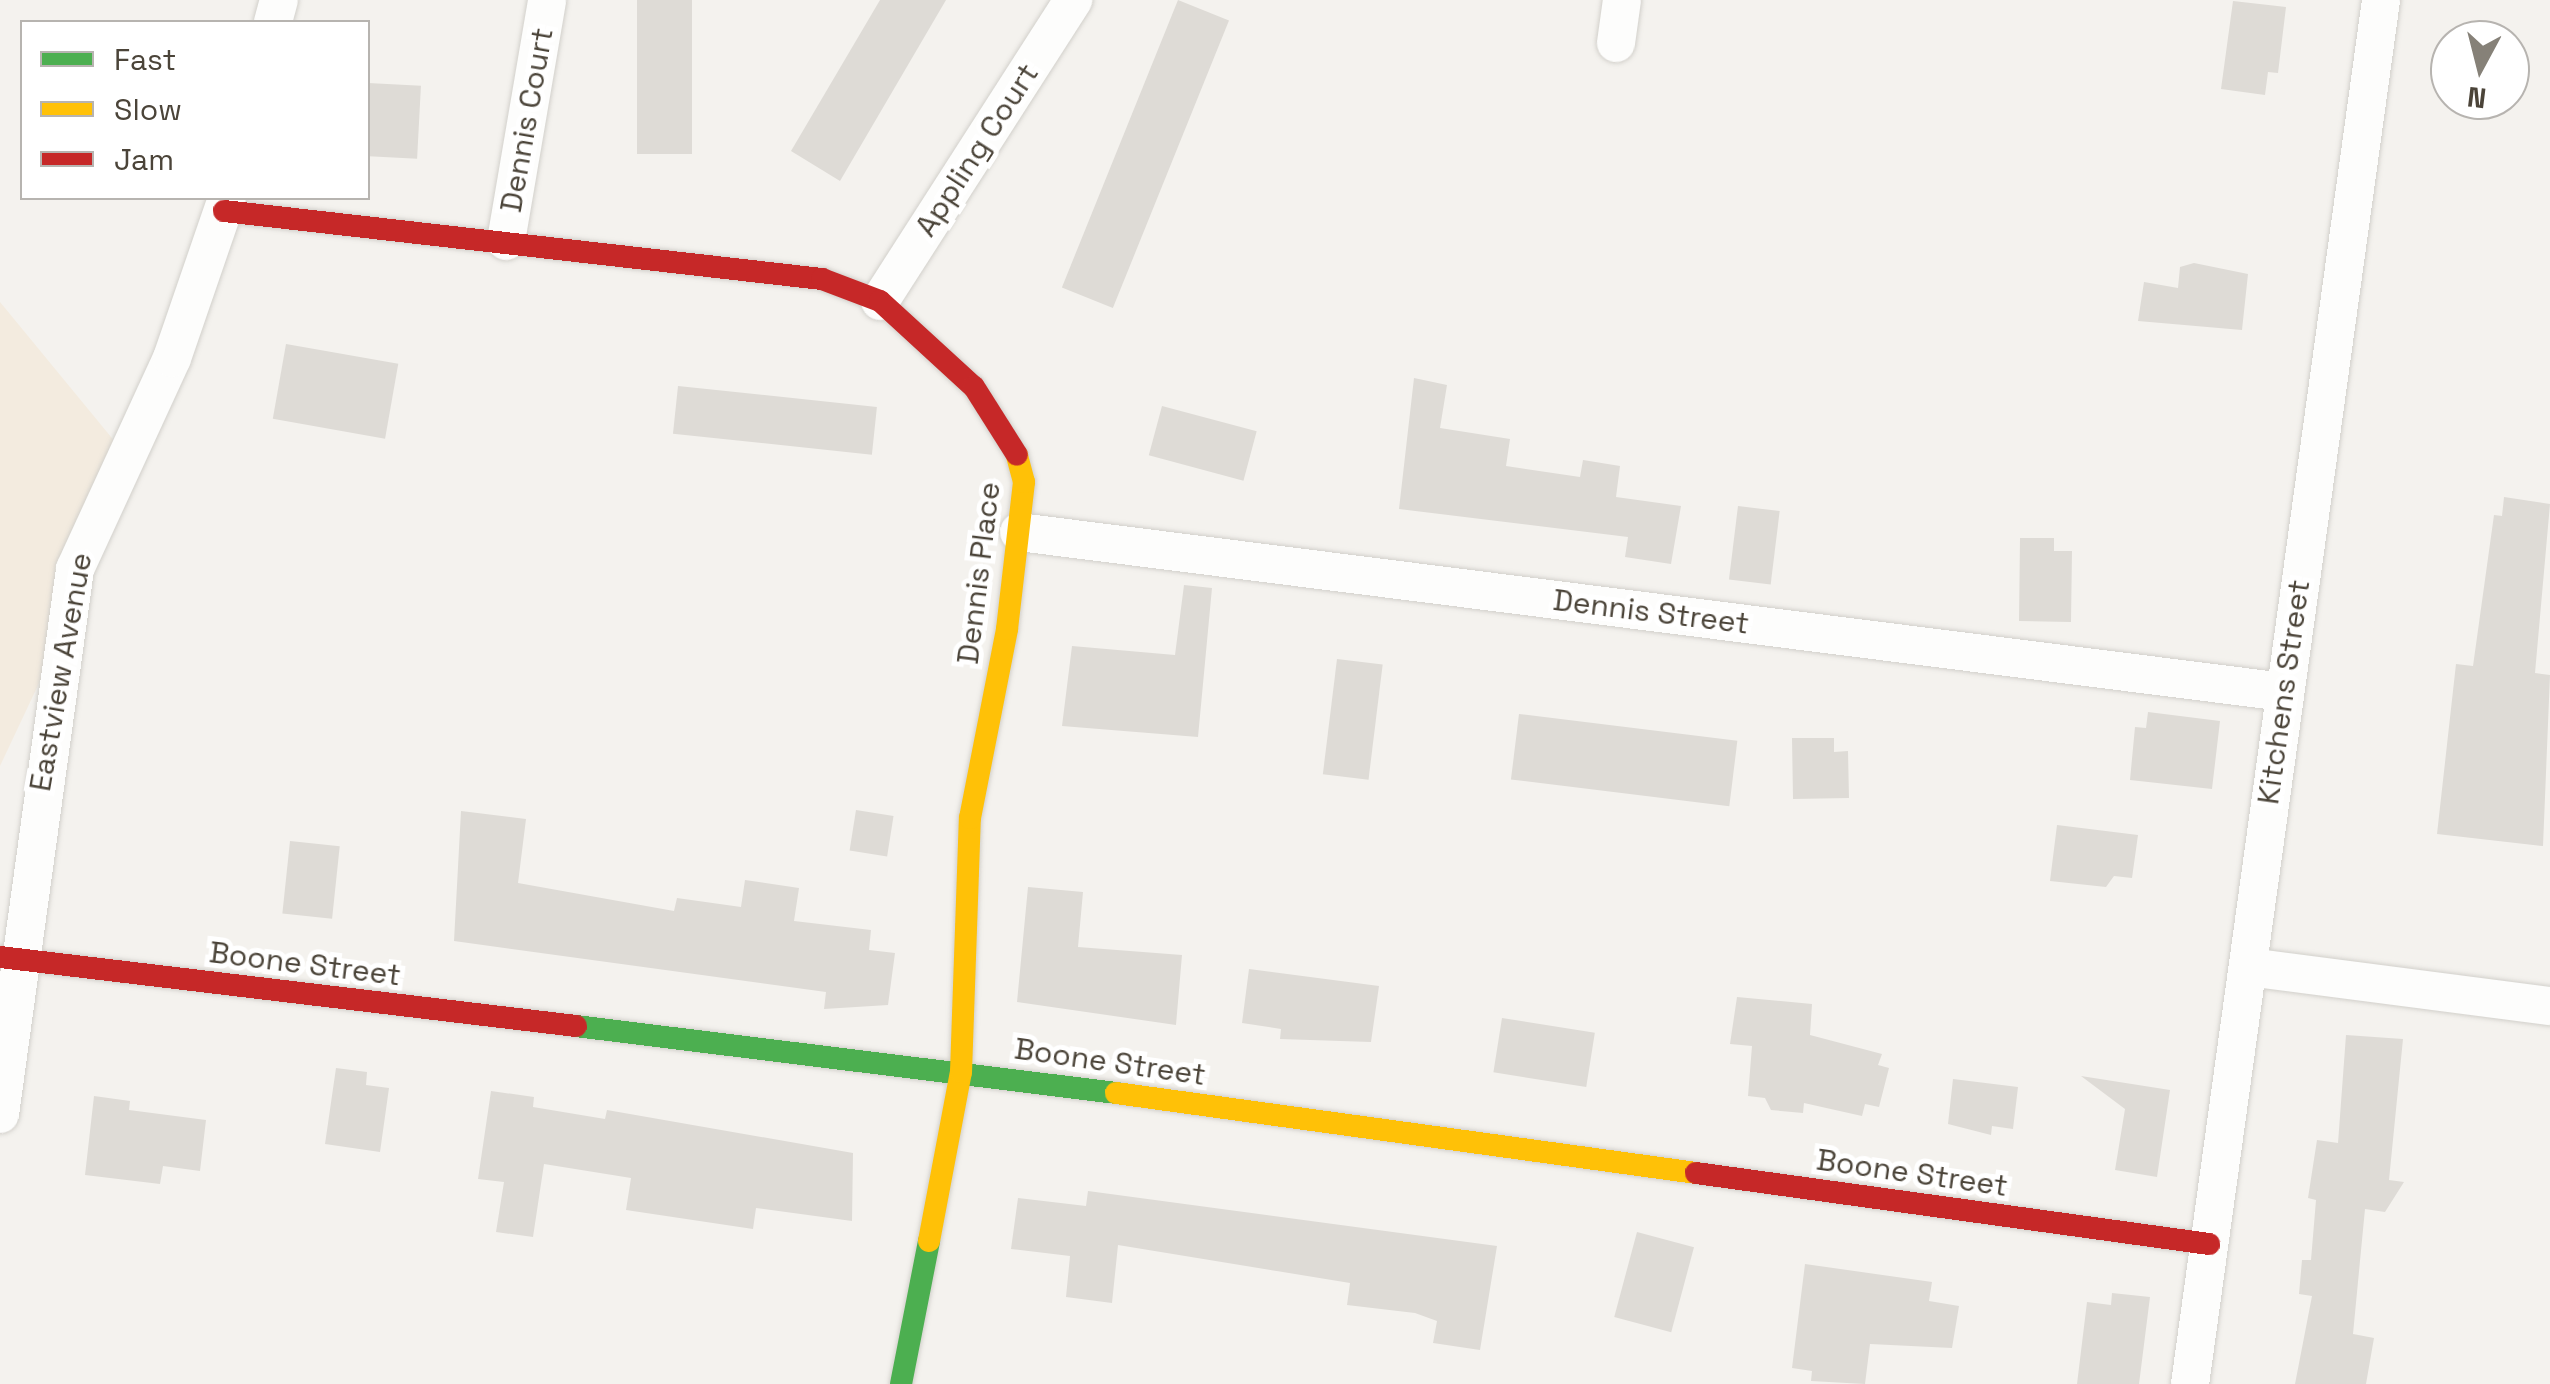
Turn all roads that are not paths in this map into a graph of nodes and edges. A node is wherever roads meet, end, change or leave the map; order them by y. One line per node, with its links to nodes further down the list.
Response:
1 (547, 0): 7 (street, Dennis Court)
2 (1073, 0): 8 (street, Appling Court)
3 (1622, 0): 5 (street)
4 (2381, 0): 10 (street, Kitchens Street)
5 (1616, 43)
6 (226, 204): 7 (street, Dennis Place); 11 (street, Eastview Avenue)
7 (506, 240): 8 (street, Dennis Place)
8 (880, 301): 9 (street, Dennis Place)
9 (1019, 532): 10 (street, Dennis Street); 14 (street, Dennis Place)
10 (2282, 692): 12 (street, Kitchens Street)
11 (10, 959): 14 (street, Boone Street); 15 (street, Eastview Avenue)
12 (2249, 967): 13 (street); 16 (street, Kitchens Street)
13 (2550, 1006)
14 (961, 1072): 16 (street, Boone Street); 17 (street, Dennis Place)
15 (0, 1114)
16 (2209, 1244): 18 (street, Kitchens Street)
17 (901, 1384)
18 (2190, 1384)

